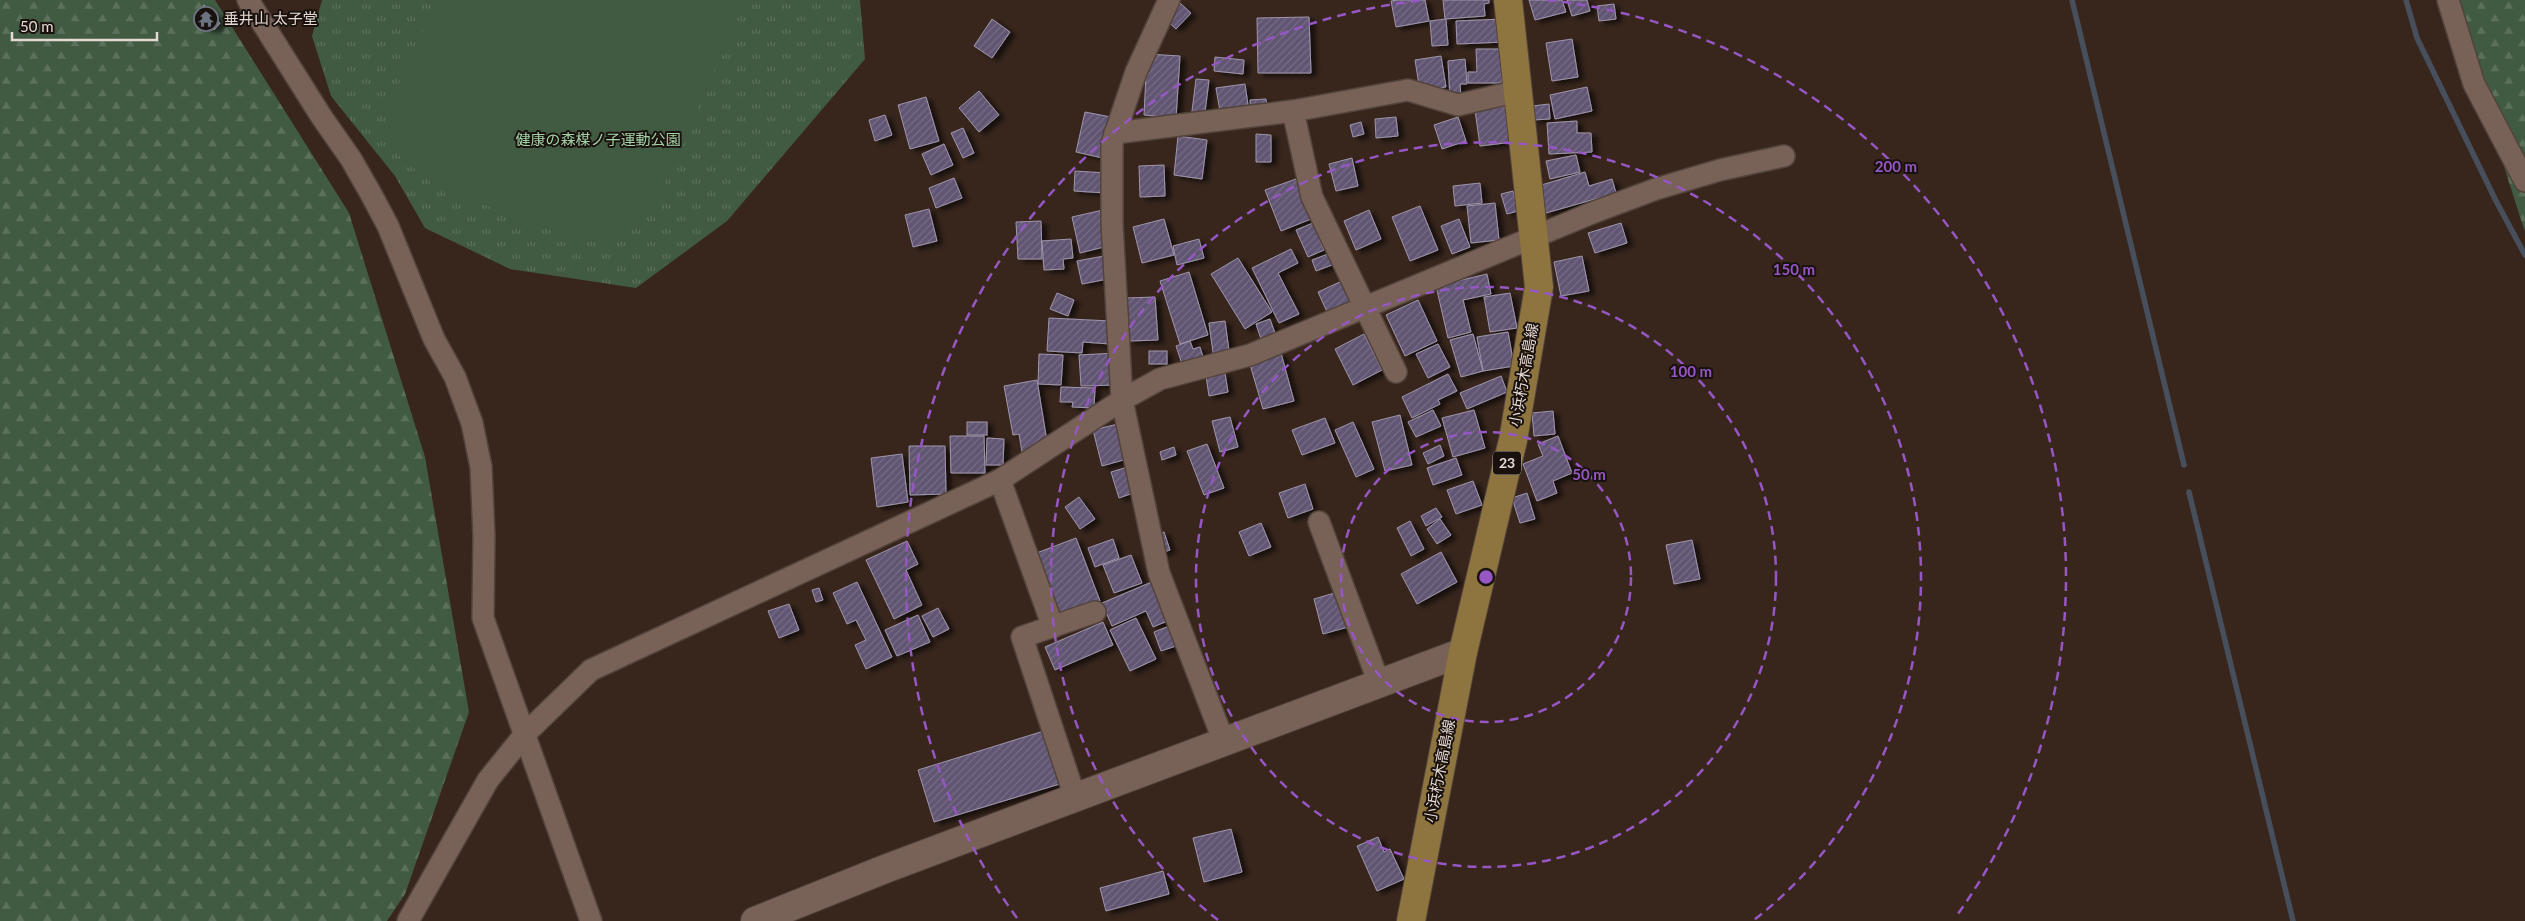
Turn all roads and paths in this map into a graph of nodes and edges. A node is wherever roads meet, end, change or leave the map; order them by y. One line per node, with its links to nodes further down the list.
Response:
1 (248, 0): 20 (street)
2 (1169, 0): 7 (street)
3 (1508, 0): 5 (main road, 小浜朽木高島線 / 23)
4 (2448, 0): 9 (street)
5 (1518, 91): 6 (street); 10 (main road, 小浜朽木高島線 / 23)
6 (1293, 111): 7 (street); 11 (street)
7 (1115, 133): 13 (street)
8 (1784, 156): 10 (street)
9 (2525, 181)
10 (1534, 237): 11 (street); 18 (main road, 小浜朽木高島線 / 23)
11 (1365, 306): 12 (street); 13 (street)
12 (1396, 372)
13 (1122, 400): 14 (street); 21 (street)
14 (1000, 480): 17 (street); 20 (street)
15 (1320, 522): 19 (street)
16 (1095, 612): 17 (street)
17 (1053, 627): 22 (street)
18 (1463, 652): 19 (main road); 26 (main road, 小浜朽木高島線 / 23)
19 (1379, 683): 21 (main road)
20 (524, 734): 23 (street); 24 (street)
21 (1224, 742): 22 (main road)
22 (1075, 797): 25 (main road)
23 (408, 921)
24 (591, 921)
25 (755, 921)
26 (1411, 921)

